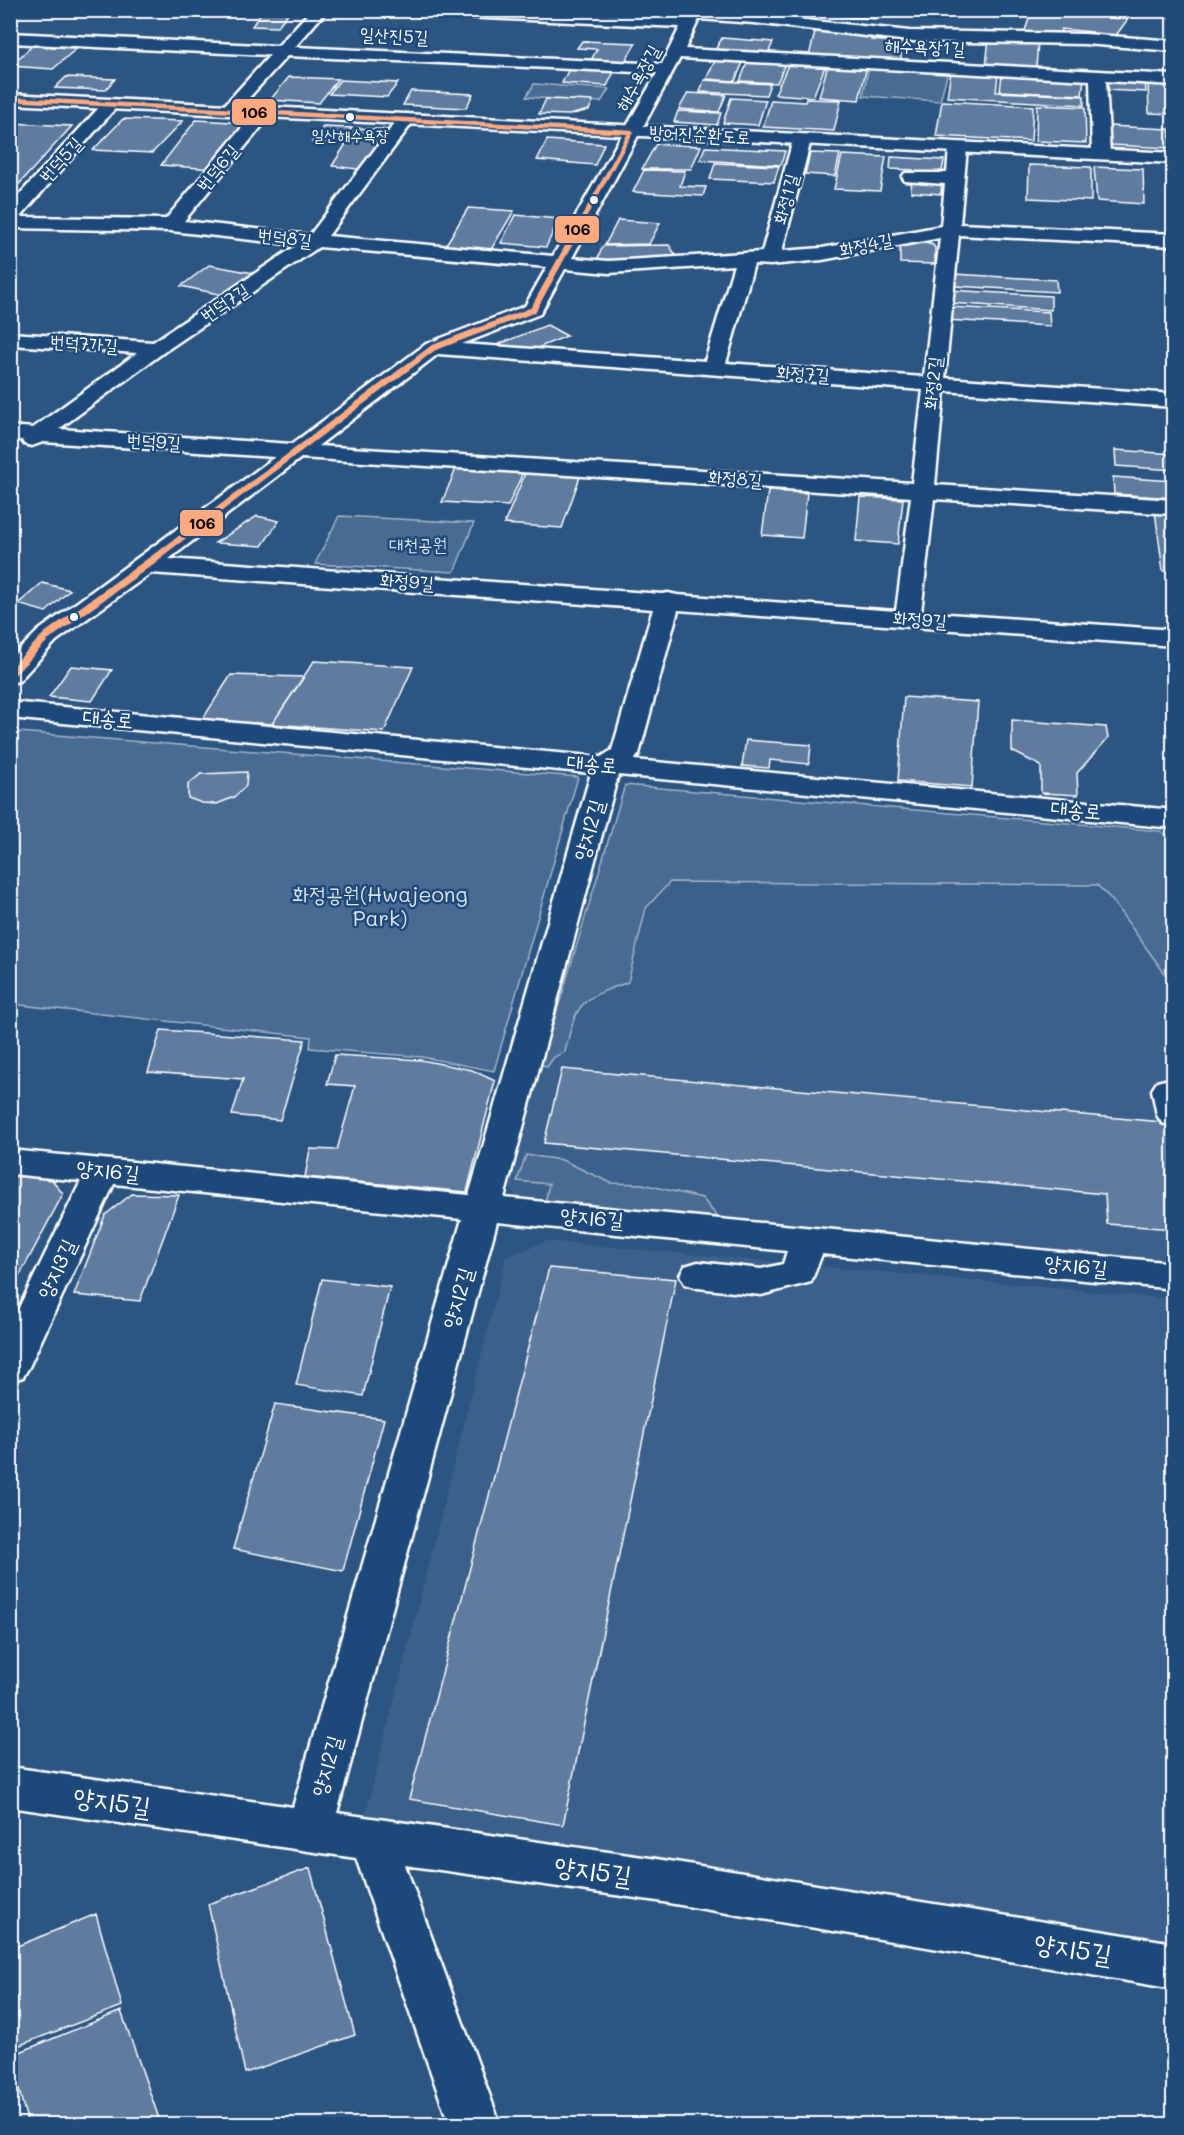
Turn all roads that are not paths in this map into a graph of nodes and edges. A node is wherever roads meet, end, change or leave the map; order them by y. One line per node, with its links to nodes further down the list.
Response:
1 (320, 10): 8 (street)
2 (398, 10): 5 (street)
3 (1164, 10): 4 (street)
4 (1173, 12)
5 (693, 16): 7 (street); 9 (street, 해수욕장길)
6 (10, 39): 8 (street, 일산진5길)
7 (1173, 46)
8 (285, 51): 10 (street, 일산진5길); 15 (street)
9 (675, 53): 10 (street, 해수욕장길); 11 (street, 해수욕장1길)
10 (667, 69): 18 (street, 해수욕장길)
11 (1098, 76): 12 (street, 해수욕장1길); 21 (street)
12 (1173, 80)
13 (10, 99): 14 (street, 방어진순환도로)
14 (111, 104): 15 (street, 방어진순환도로); 25 (street, 번덕5길)
15 (229, 109): 16 (street, 방어진순환도로)
16 (265, 111): 17 (street, 방어진순환도로); 27 (street, 번덕6길)
17 (407, 119): 18 (street, 방어진순환도로); 30 (street, 번덕7길)
18 (631, 132): 19 (street, 방어진순환도로); 33 (street, 해수욕장길)
19 (802, 140): 20 (street, 방어진순환도로); 31 (street, 화정1길)
20 (958, 148): 21 (street, 방어진순환도로); 24 (street, 화정2길)
21 (1101, 154): 22 (street, 방어진순환도로)
22 (1173, 158)
23 (911, 177): 24 (street)
24 (955, 179): 28 (street, 화정2길)
25 (10, 217)
26 (10, 222): 27 (street, 번덕8길)
27 (171, 225): 30 (street, 번덕8길)
28 (949, 230): 29 (street, 화정4길); 31 (street, 화정4길); 38 (street, 화정2길)
29 (1173, 240)
30 (315, 242): 33 (street, 번덕8길); 35 (street, 번덕7길)
31 (770, 259): 32 (street, 화정4길)
32 (746, 261): 33 (street, 화정4길); 37 (street)
33 (559, 263): 36 (street, 해수욕장길)
34 (10, 339): 35 (street, 번덕7가길)
35 (157, 348): 41 (street, 번덕7길)
36 (433, 348): 37 (street, 화정7길); 42 (street, 해수욕장길)
37 (714, 367): 38 (street, 화정7길)
38 (933, 383): 39 (street, 화정7길); 44 (street, 화정2길)
39 (1173, 401)
40 (10, 433): 41 (street, 번덕9길)
41 (38, 435): 42 (street, 번덕9길); 43 (street, 번덕7길)
42 (297, 451): 44 (street, 화정8길); 46 (street, 해수욕장길)
43 (10, 454)
44 (923, 492): 45 (street, 화정8길); 48 (street, 화정2길)
45 (1173, 507)
46 (146, 564): 47 (street, 화정9길); 50 (street, 해수욕장길)
47 (668, 600): 48 (street, 화정9길); 52 (street)
48 (908, 619): 49 (street, 화정9길)
49 (1173, 638)
50 (10, 675)
51 (10, 710): 52 (street, 대송로)
52 (607, 765): 53 (street, 대송로); 58 (street, 양지2길)
53 (1173, 819)
54 (1173, 1090): 55 (street)
55 (1173, 1115)
56 (10, 1162): 57 (street, 양지6길)
57 (103, 1171): 58 (street, 양지6길); 62 (street, 양지3길)
58 (483, 1208): 59 (street, 양지6길); 64 (street, 양지2길)
59 (808, 1239): 60 (street); 61 (street, 양지6길)
60 (698, 1275)
61 (1173, 1276)
62 (10, 1367)
63 (10, 1787): 64 (street, 양지5길)
64 (309, 1831): 65 (street, 양지5길)
65 (373, 1840): 66 (street, 양지5길); 67 (street)
66 (1173, 1966)
67 (474, 2124)

